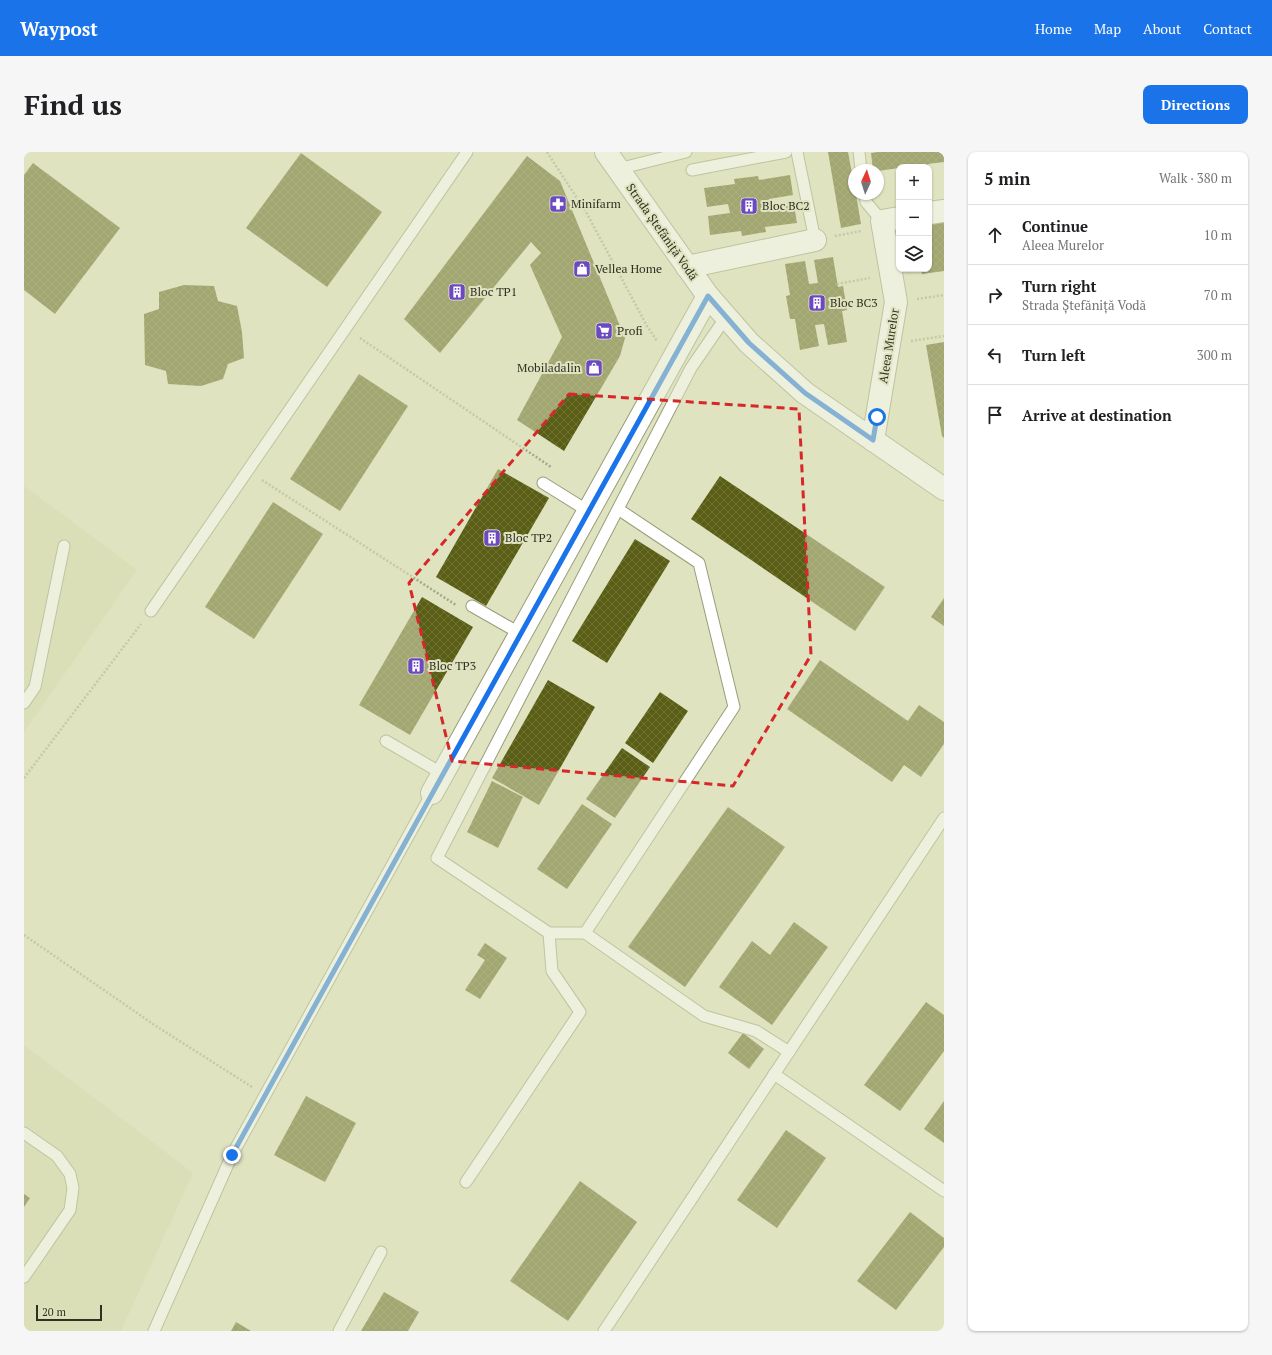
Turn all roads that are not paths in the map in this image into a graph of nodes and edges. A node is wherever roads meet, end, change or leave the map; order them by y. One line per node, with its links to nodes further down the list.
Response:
1 (468, 152): 24 (lane)
2 (686, 152): 6 (lane)
3 (786, 152): 8 (lane)
4 (797, 152): 13 (lane)
5 (859, 152): 7 (lane)
6 (612, 160): 14 (street, Strada Ștefăniță Vodă)
7 (860, 164)
8 (692, 170)
9 (866, 200): 12 (lane)
10 (944, 211): 11 (street)
11 (932, 213)
12 (891, 220): 17 (street, Aleea Murelor)
13 (815, 240): 14 (street)
14 (687, 267): 15 (street, Strada Ștefăniță Vodă)
15 (708, 296): 16 (street, Strada Ștefăniță Vodă); 21 (street)
16 (726, 317): 17 (street, Strada Ștefăniță Vodă); 20 (lane)
17 (873, 440): 19 (street, Strada Ștefăniță Vodă)
18 (543, 483): 21 (lane)
19 (944, 489)
20 (618, 509): 31 (lane); 32 (lane)
21 (588, 511): 25 (street)
22 (64, 546): 26 (lane)
23 (467, 607): 25 (lane)
24 (151, 611)
25 (521, 634): 28 (street)
26 (24, 702)
27 (386, 741): 28 (lane)
28 (443, 774): 29 (street)
29 (432, 793): 40 (lane)
30 (944, 818): 33 (lane)
31 (549, 933): 32 (lane); 36 (lane)
32 (585, 933): 33 (lane)
33 (789, 1052): 34 (lane)
34 (774, 1074): 37 (lane); 42 (lane)
35 (24, 1133): 39 (lane)
36 (466, 1182)
37 (944, 1191)
38 (381, 1252): 41 (lane)
39 (24, 1277)
40 (154, 1331)
41 (338, 1331)
42 (604, 1331)

